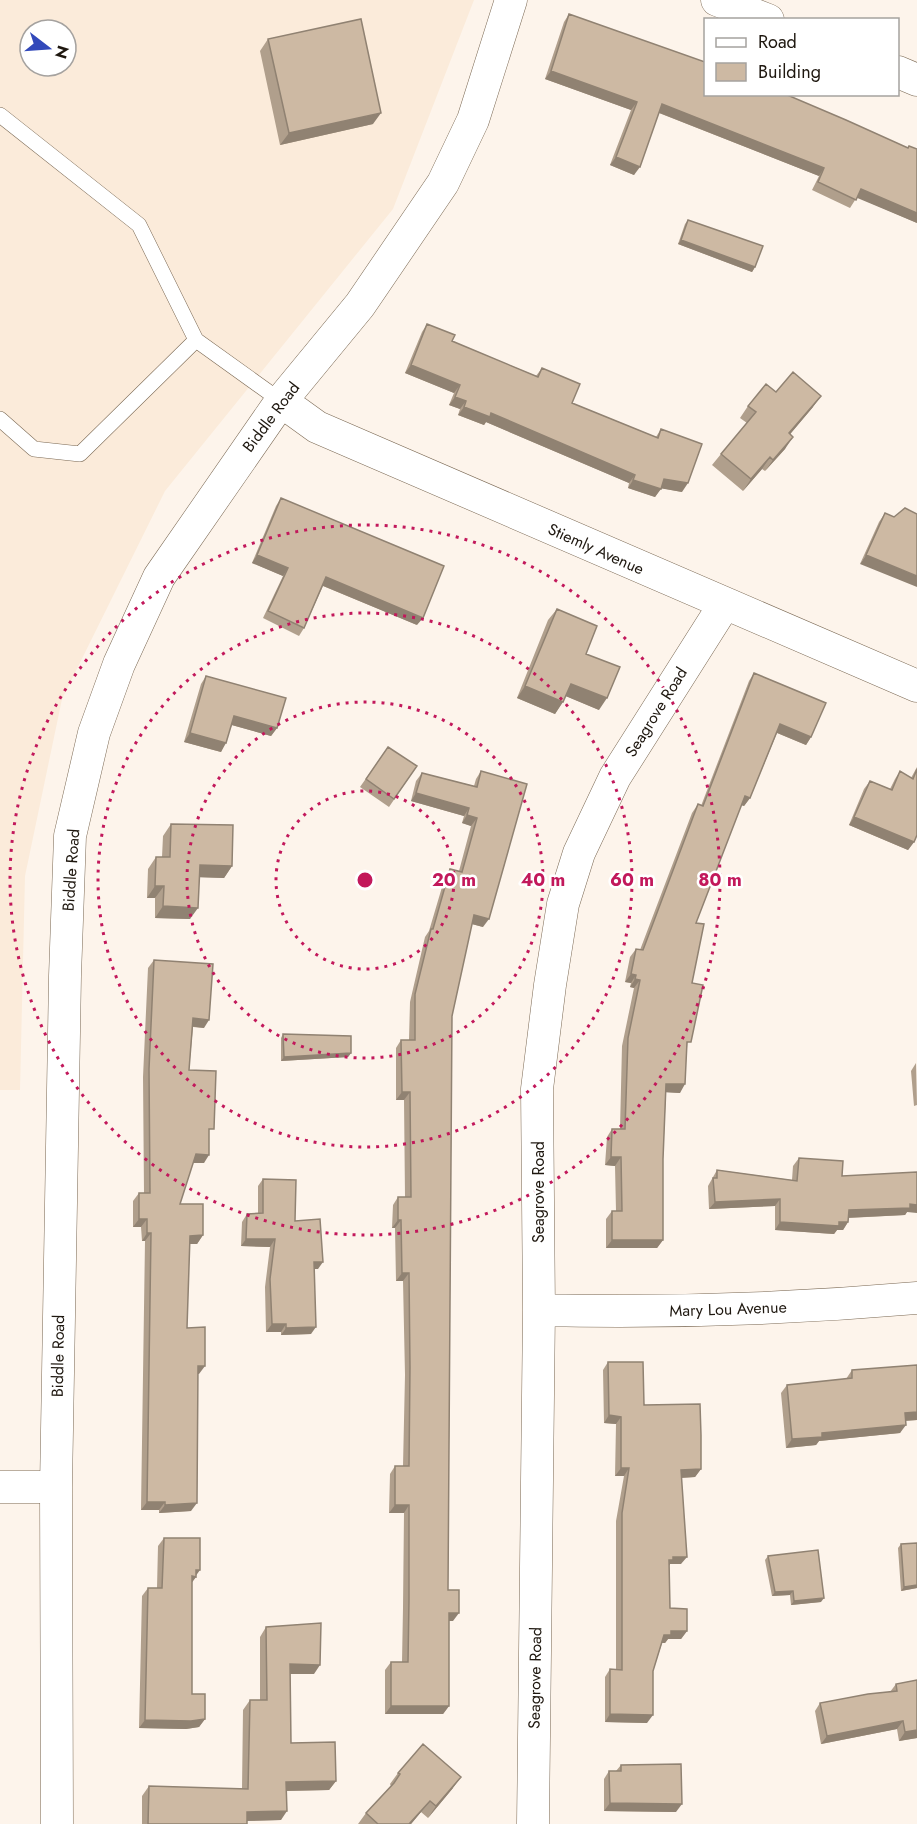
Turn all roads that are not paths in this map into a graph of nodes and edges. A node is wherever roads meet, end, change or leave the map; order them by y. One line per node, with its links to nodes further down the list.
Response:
1 (512, 0): 8 (street, Biddle Road)
2 (717, 0): 3 (street)
3 (763, 18)
4 (899, 73): 5 (street)
5 (917, 80)
6 (0, 115): 7 (lane)
7 (196, 340): 8 (lane); 9 (lane)
8 (281, 401): 10 (street, Stiemly Avenue); 15 (street, Biddle Road)
9 (0, 419)
10 (724, 605): 11 (street, Stiemly Avenue); 13 (street, Seagrove Road)
11 (917, 686)
12 (917, 1298): 13 (street, Mary Lou Avenue)
13 (539, 1310): 17 (street, Seagrove Road)
14 (0, 1487): 15 (street)
15 (56, 1487): 16 (street, Biddle Road)
16 (57, 1824)
17 (533, 1824)

